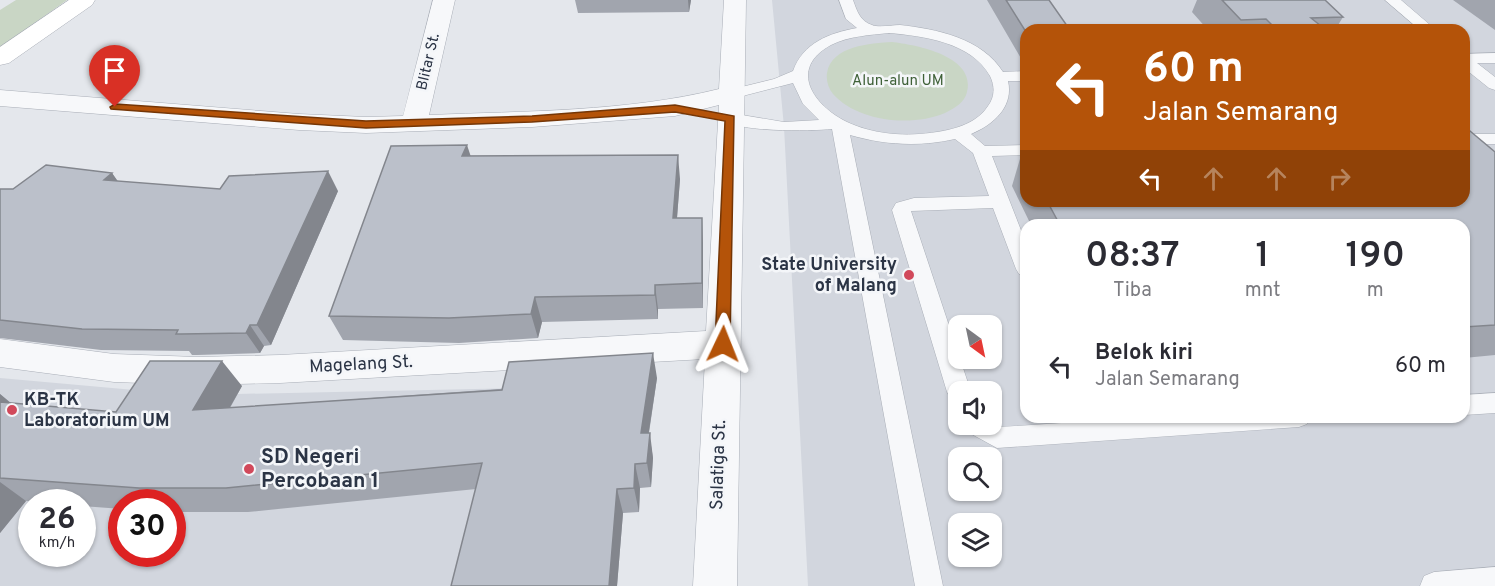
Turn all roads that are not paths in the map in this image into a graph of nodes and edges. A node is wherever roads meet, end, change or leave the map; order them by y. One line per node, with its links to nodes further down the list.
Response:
1 (84, 0): 8 (main road)
2 (444, 0): 18 (street, Blitar St.)
3 (735, 0): 17 (street, Salatiga St.)
4 (846, 0): 7 (lane)
5 (1392, 0): 6 (lane)
6 (1422, 24)
7 (869, 30): 12 (lane); 14 (lane)
8 (0, 58)
9 (1495, 58): 10 (lane)
10 (1470, 60)
11 (1470, 65): 15 (lane)
12 (800, 74): 17 (lane); 19 (lane)
13 (1020, 76): 14 (lane)
14 (999, 77): 20 (lane)
15 (1495, 85)
16 (0, 98): 18 (street)
17 (730, 106): 18 (street); 19 (lane); 27 (street, Salatiga St.)
18 (414, 123)
19 (839, 124): 20 (lane); 37 (lane)
20 (958, 133): 24 (lane)
21 (1470, 139): 22 (lane)
22 (1495, 139)
23 (1020, 150): 24 (lane)
24 (981, 151): 25 (lane)
25 (999, 202): 26 (lane); 29 (lane)
26 (1020, 254)
27 (723, 344): 28 (street, Magelang St.); 36 (street, Salatiga St.)
28 (0, 353)
29 (955, 381)
30 (1495, 403): 31 (lane)
31 (1470, 405)
32 (1120, 423): 33 (lane)
33 (1090, 424): 34 (lane)
34 (992, 435)
35 (1495, 581): 38 (lane)
36 (715, 586)
37 (929, 586)
38 (1434, 586)

